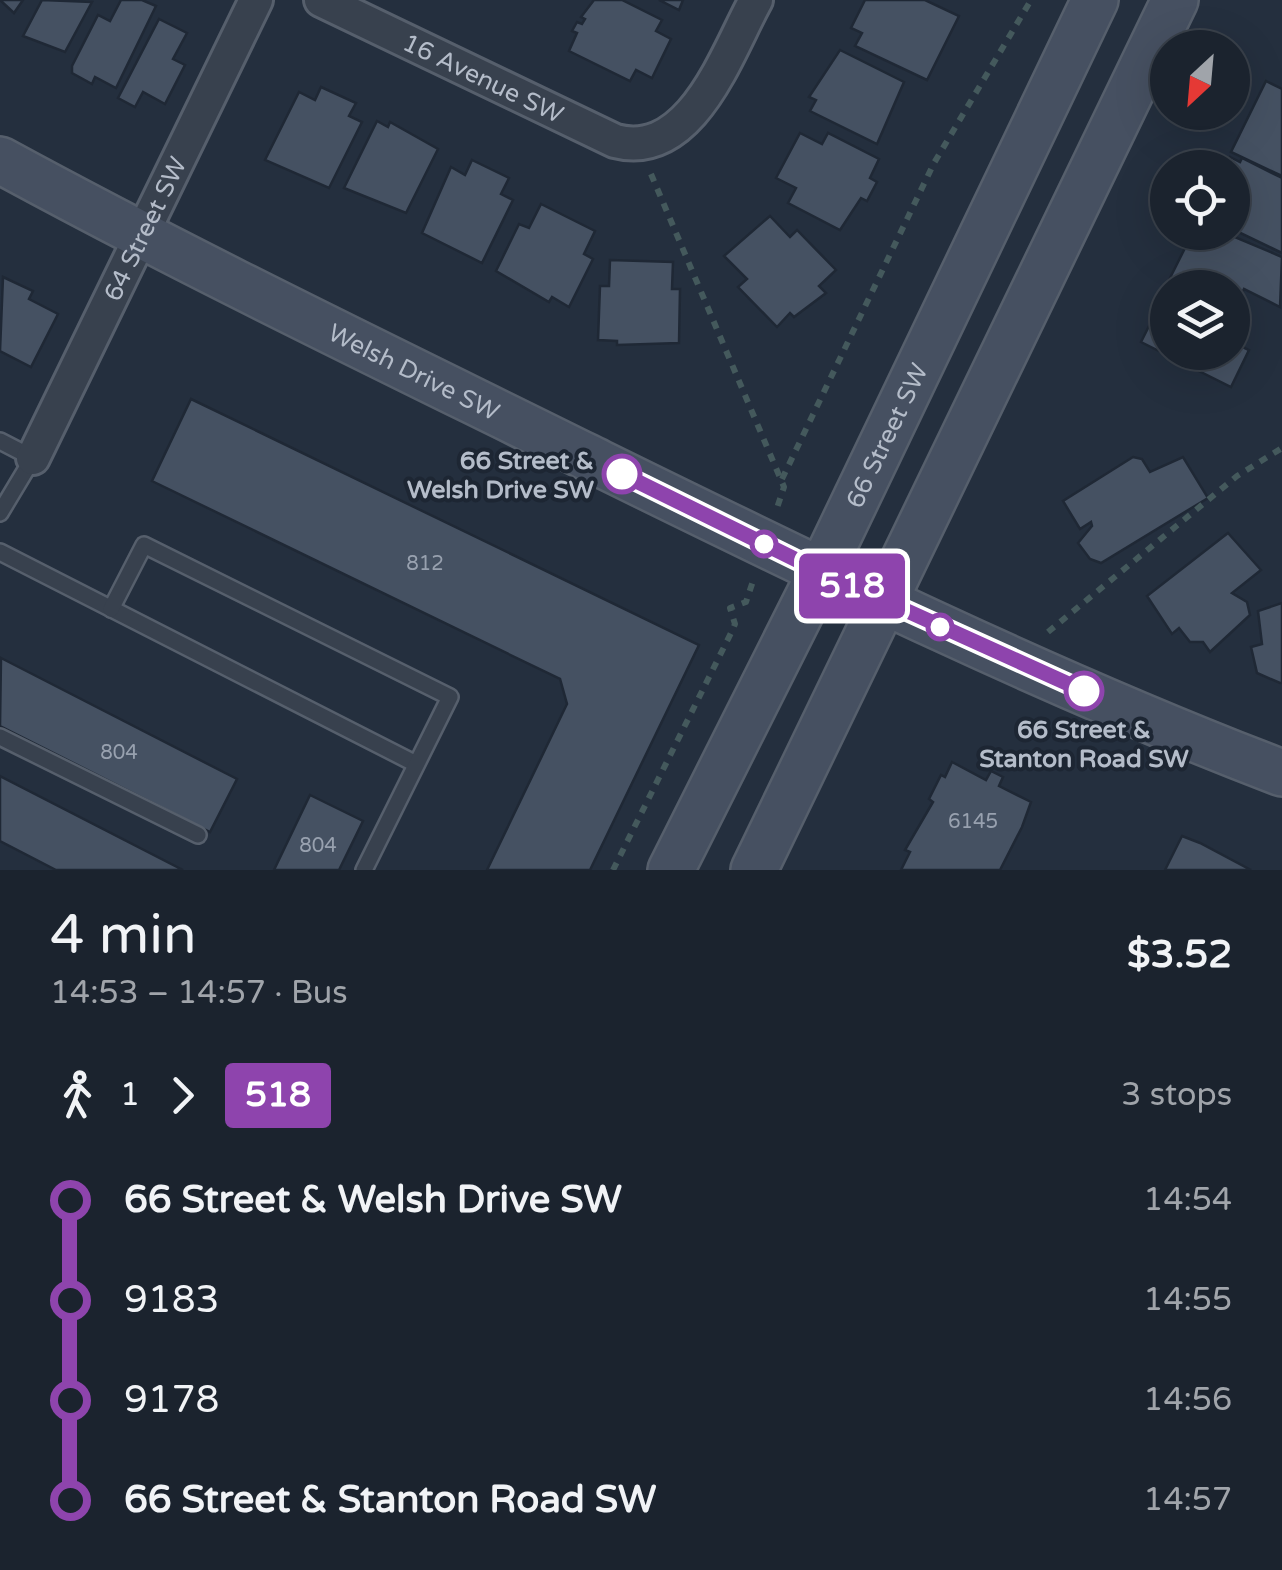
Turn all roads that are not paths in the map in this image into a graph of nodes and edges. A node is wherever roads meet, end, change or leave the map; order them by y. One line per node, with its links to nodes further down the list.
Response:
1 (256, 0): 7 (street, 64 Street SW)
2 (320, 0): 3 (street, 16 Avenue SW)
3 (756, 0)
4 (1095, 0): 12 (main road, 66 Street SW)
5 (1174, 0): 13 (main road)
6 (0, 160): 7 (main road, Welsh Drive SW)
7 (141, 236): 9 (street, 64 Street SW); 12 (main road, Welsh Drive SW)
8 (0, 441): 9 (lane)
9 (33, 458): 10 (lane)
10 (0, 512)
11 (0, 552): 14 (lane)
12 (821, 572): 13 (main road, Welsh Drive SW); 20 (main road, 66 Street SW)
13 (886, 602): 17 (main road, Welsh Drive SW); 21 (main road)
14 (111, 608): 16 (lane); 16 (lane)
15 (0, 737): 18 (lane)
16 (416, 764): 19 (lane)
17 (1282, 773)
18 (198, 835)
19 (364, 870)
20 (671, 870)
21 (754, 870)

